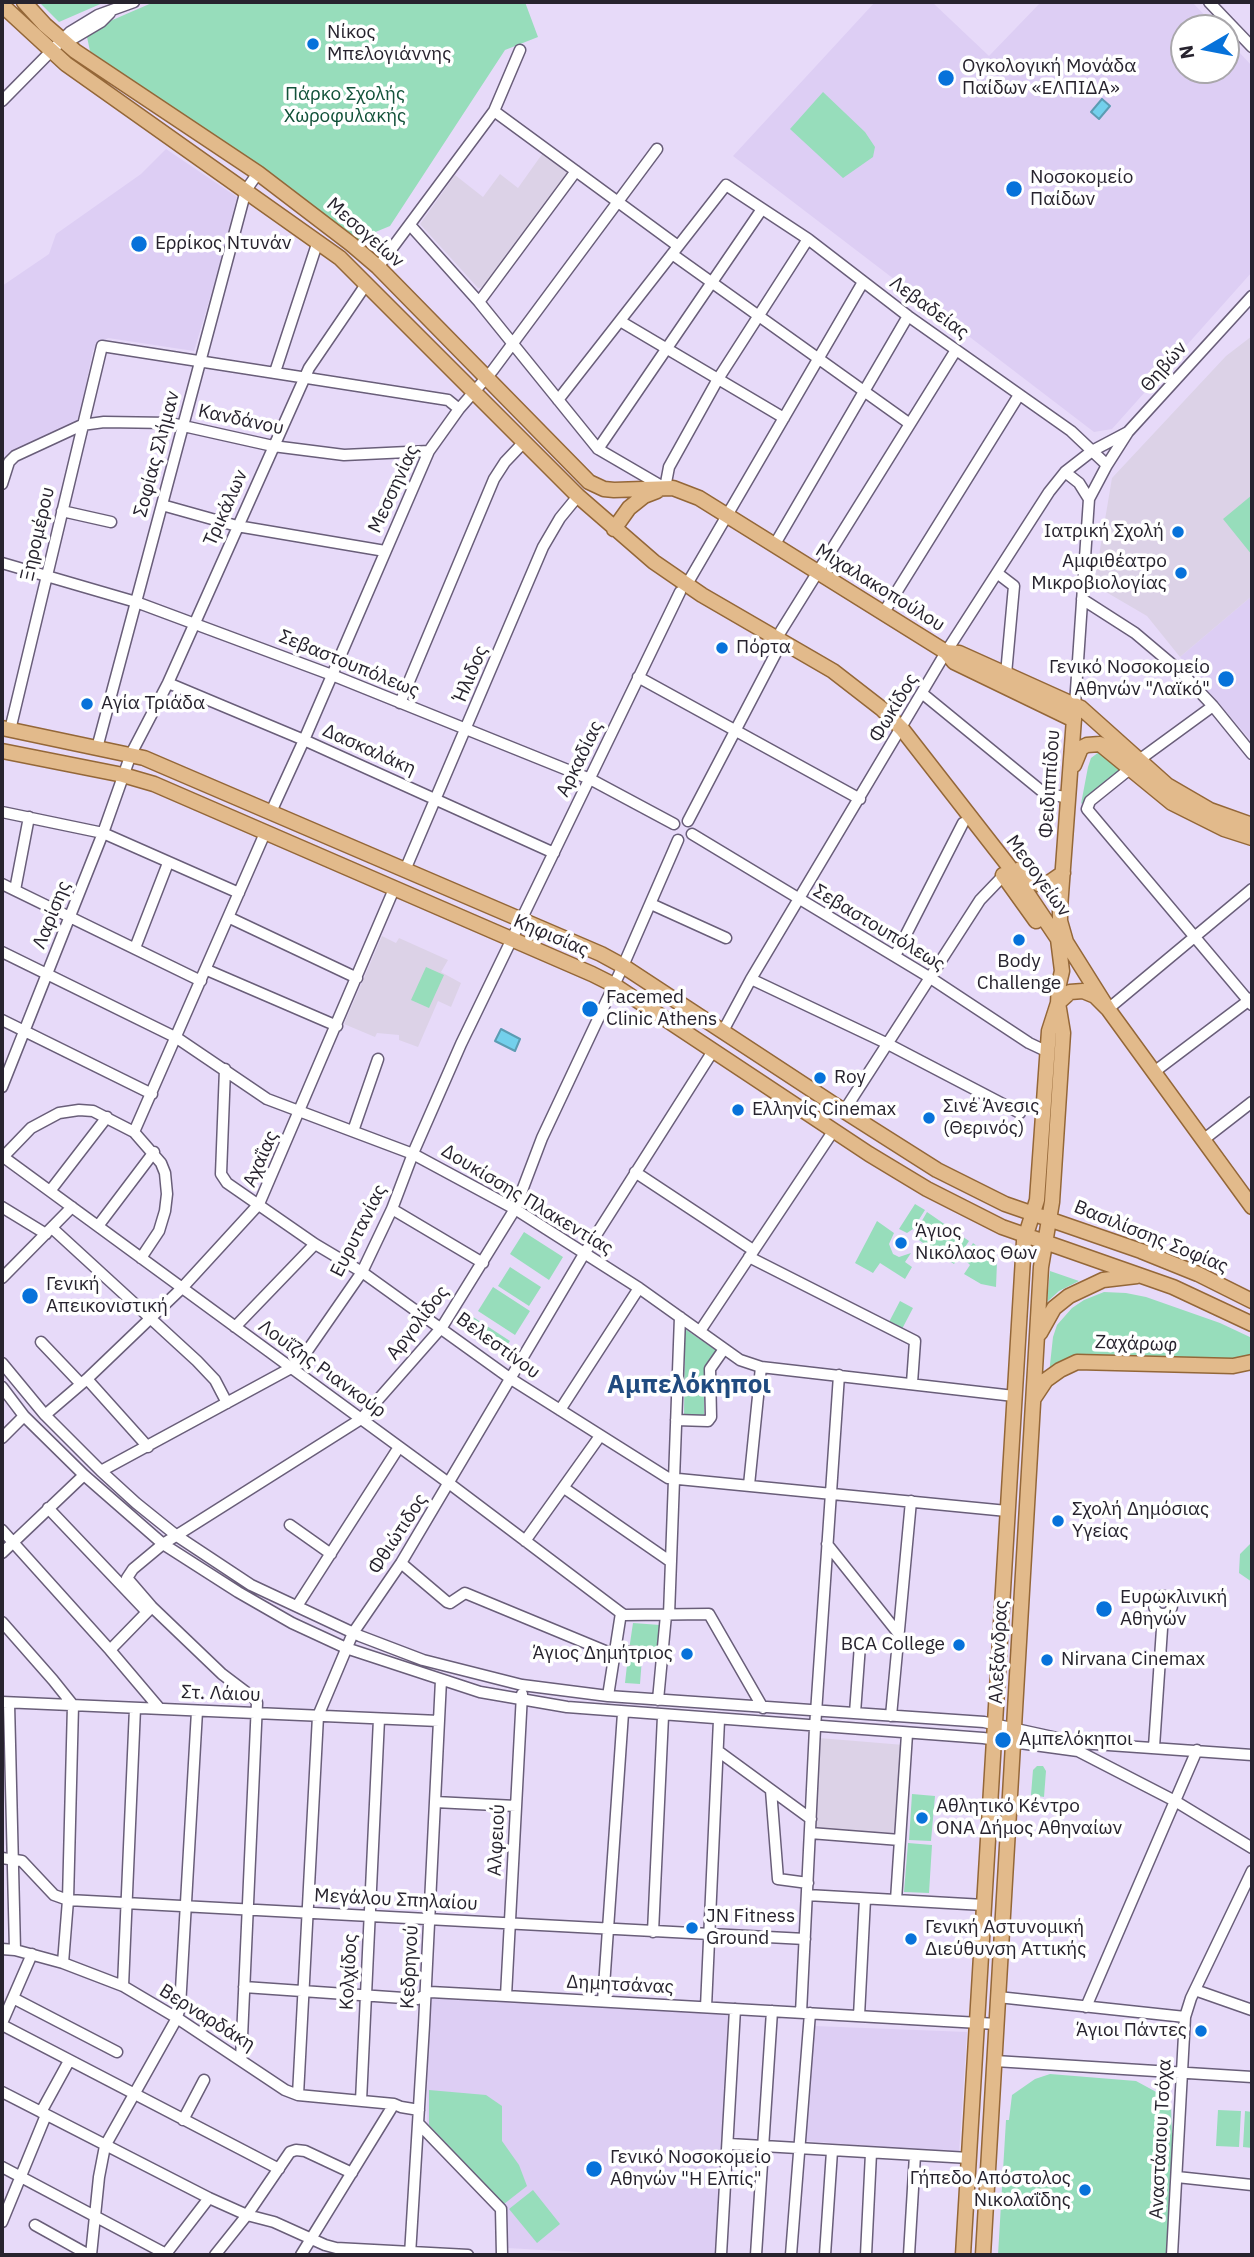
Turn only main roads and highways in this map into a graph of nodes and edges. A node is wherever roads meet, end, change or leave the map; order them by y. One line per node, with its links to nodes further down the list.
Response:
1 (24, 2): 3 (main road, Μεσογείων)
2 (2, 5): 4 (main road, Μεσογείων)
3 (665, 488): 4 (main road); 6 (main road, Μιχαλακοπούλου)
4 (614, 529): 5 (main road, Μεσογείων)
5 (641, 552): 9 (main road, Μεσογείων); 9 (main road, Μεσογείων); 9 (main road, Μεσογείων)
6 (946, 652): 7 (main road, Μιχαλακοπούλου); 7 (main road)
7 (1074, 712): 11 (main road, Μιχαλακοπούλου); 12 (main road, Φειδιππίδου)
8 (6, 729): 21 (main road, Κηφισίας)
9 (901, 730): 15 (main road, Μεσογείων); 17 (main road, Μεσογείων); 17 (main road, Μεσογείων)
10 (2, 751): 23 (main road, Κηφισίας)
11 (1135, 764): 12 (main road, Μιχαλακοπούλου); 13 (main road, Μιχαλακοπούλου); 14 (main road, Μιχαλακοπούλου)
12 (1070, 780): 15 (main road, Φειδιππίδου)
13 (1252, 825)
14 (1252, 838)
15 (1063, 873): 16 (main road, Φειδιππίδου)
16 (1066, 942): 19 (main road, Μεσογείων)
17 (1059, 984): 18 (main road)
18 (1058, 1003): 19 (main road); 21 (main road); 22 (main road)
19 (1108, 1009): 20 (main road, Μεσογείων)
20 (1252, 1208)
21 (1033, 1213): 22 (main road, Βασιλίσσης Σοφίας); 23 (main road)
22 (1049, 1219): 24 (main road, Αλεξάνδρας); 27 (main road, Βασιλίσσης Σοφίας)
23 (1025, 1236): 24 (main road, Κηφισίας); 32 (main road, Αλεξάνδρας)
24 (1044, 1242): 25 (main road, Βασιλίσσης Σοφίας); 29 (main road, Αλεξάνδρας)
25 (1142, 1275): 26 (main road, Βασιλίσσης Σοφίας); 29 (main road)
26 (1172, 1287): 27 (main road); 28 (main road, Βασιλίσσης Σοφίας)
27 (1250, 1298)
28 (1252, 1324)
29 (1036, 1348): 31 (main road, Αλεξάνδρας)
30 (1252, 1362): 31 (main road, Ζαχάρωφ)
31 (1033, 1399): 33 (main road, Αλεξάνδρας)
32 (963, 2255)
33 (983, 2255)

